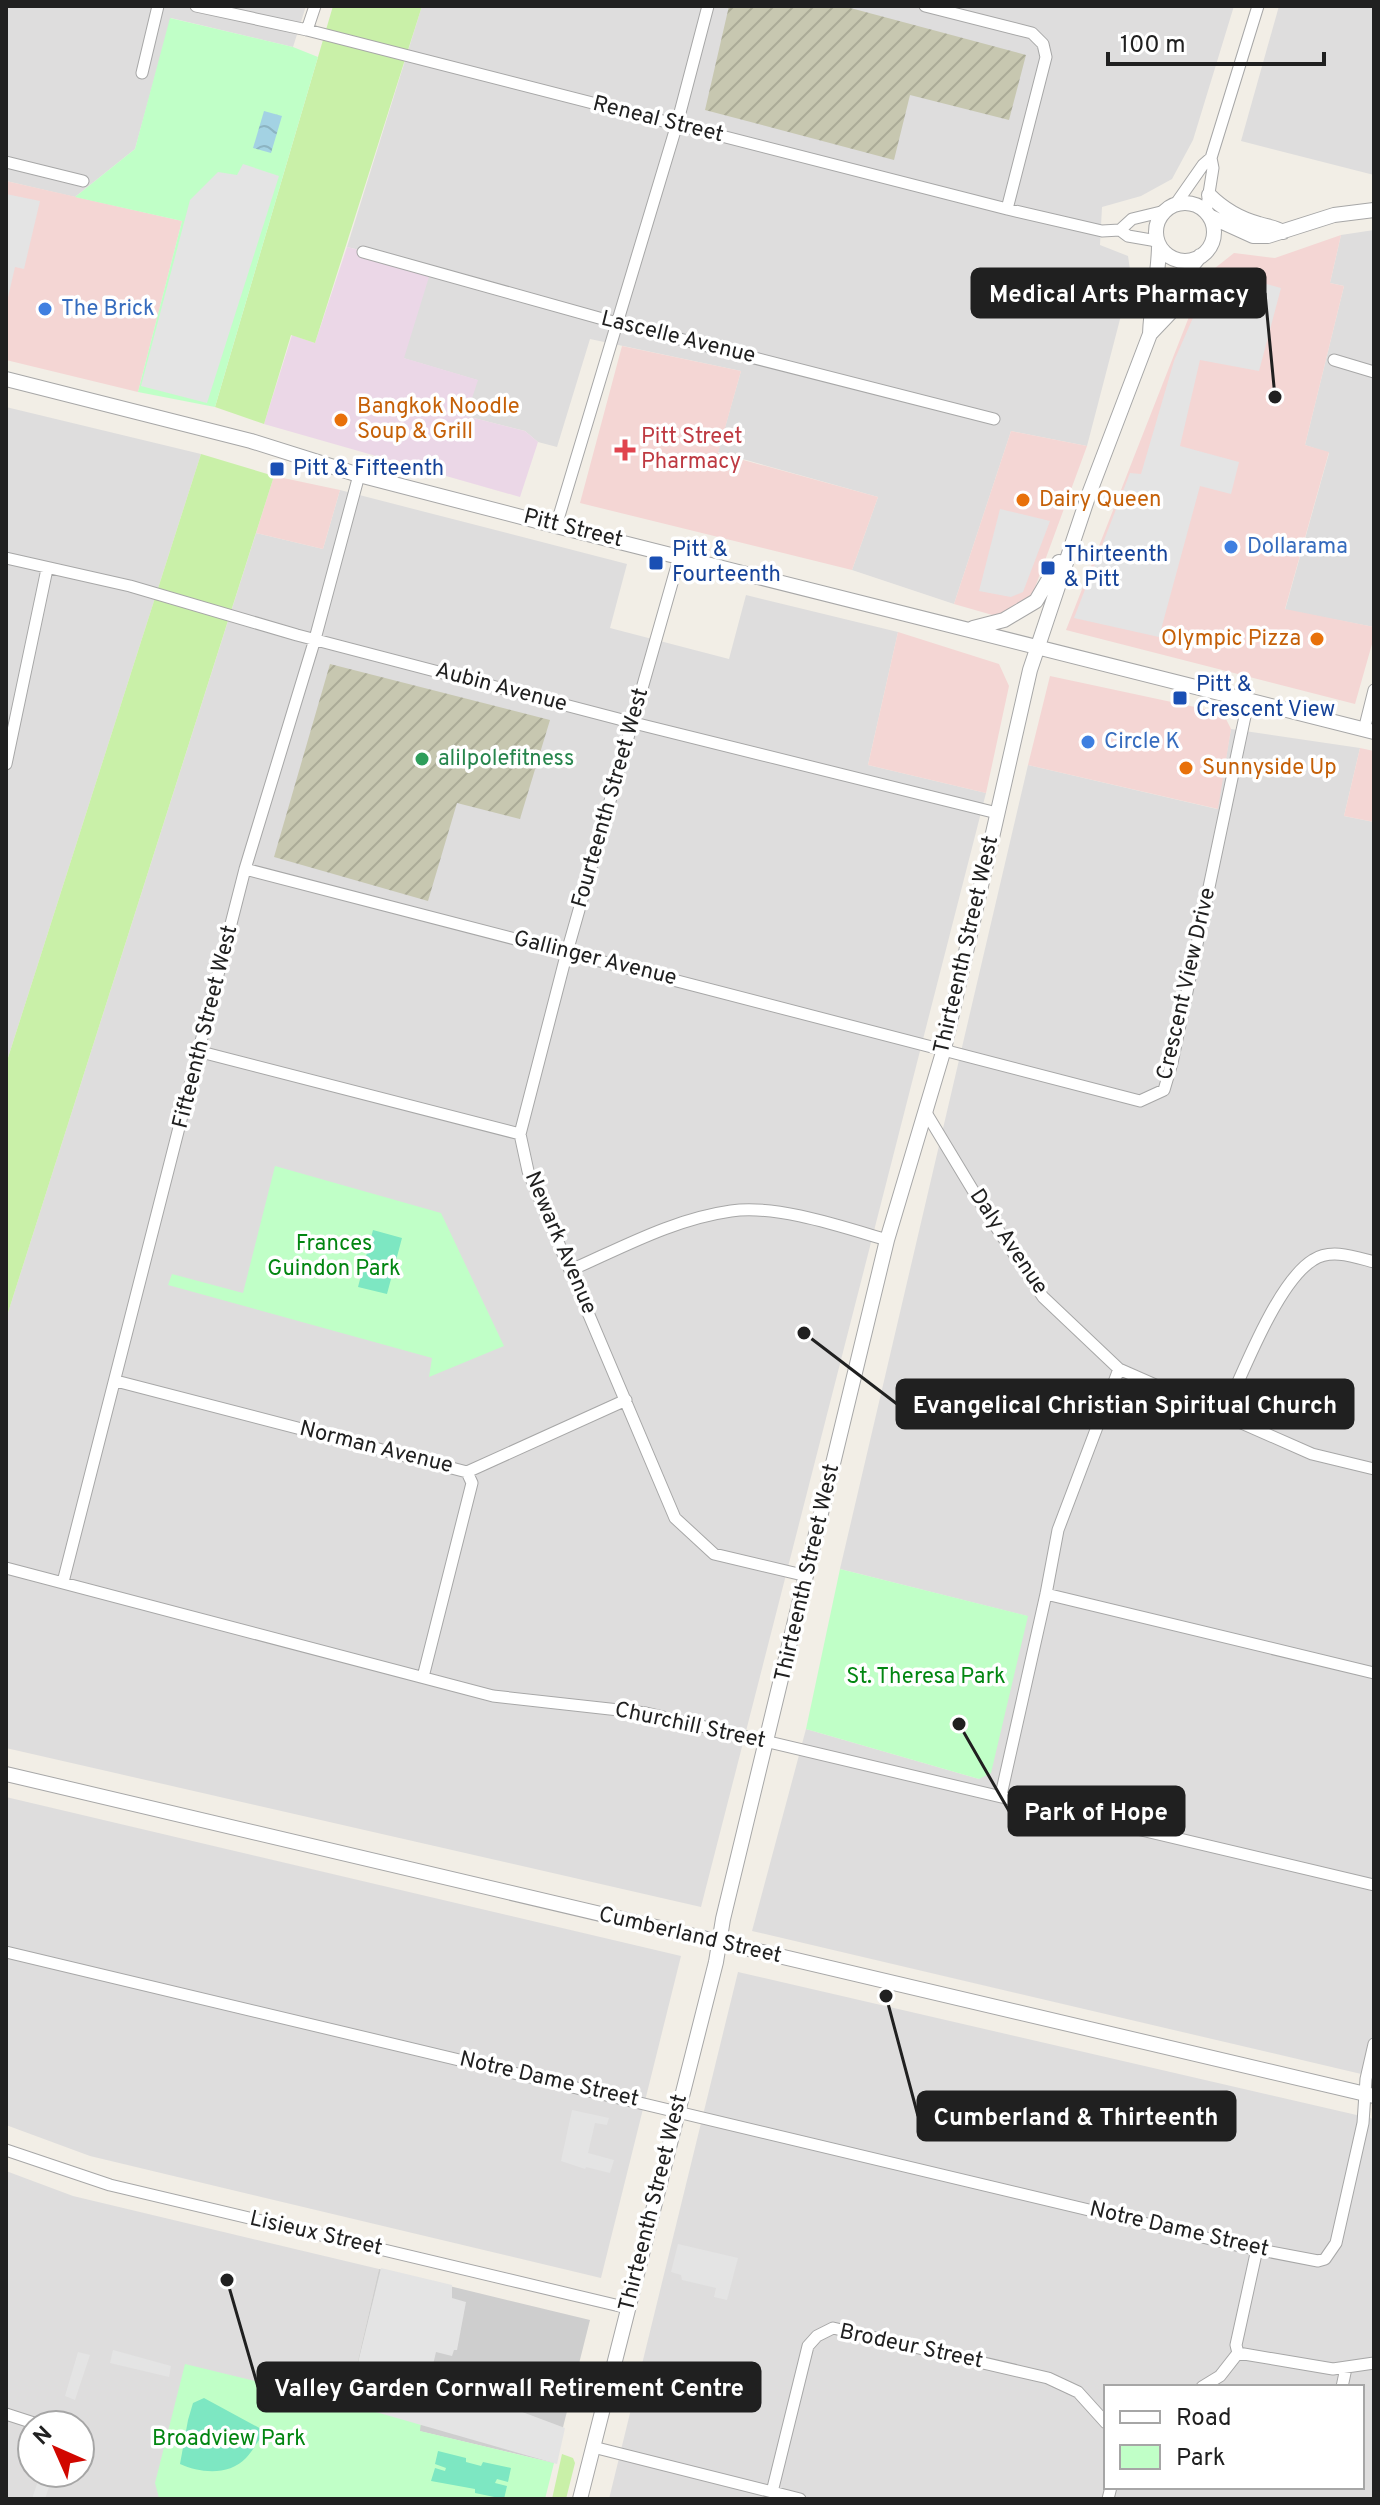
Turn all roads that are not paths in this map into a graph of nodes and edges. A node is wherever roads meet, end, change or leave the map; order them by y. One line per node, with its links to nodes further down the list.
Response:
1 (158, 6): 8 (street)
2 (196, 6): 7 (street, Reneal Street)
3 (315, 6): 7 (street)
4 (708, 6): 9 (street)
5 (925, 6): 15 (street)
6 (1258, 6): 10 (street)
7 (307, 30): 9 (street, Reneal Street)
8 (142, 73)
9 (677, 124): 15 (street, Reneal Street); 23 (street)
10 (1211, 158): 13 (street); 14 (street)
11 (6, 162): 12 (street)
12 (83, 181)
13 (1209, 195): 17 (street); 19 (street)
14 (1170, 208): 17 (street); 18 (street); 20 (street)
15 (1007, 209): 18 (street, Reneal Street)
16 (1374, 210): 19 (street)
17 (1208, 214): 19 (street); 22 (street)
18 (1120, 230): 20 (street, Reneal Street)
19 (1283, 232)
20 (1158, 243): 22 (street); 24 (street)
21 (363, 252): 23 (street, Lascelle Avenue)
22 (1200, 256): 24 (street)
23 (617, 323): 28 (street, Lascelle Avenue); 30 (street)
24 (1150, 334): 31 (street)
25 (1334, 360): 26 (street)
26 (1374, 372)
27 (6, 379): 29 (street, Pitt Street)
28 (994, 419)
29 (359, 475): 30 (street, Pitt Street); 36 (street, Fifteenth Street West)
30 (556, 526): 32 (street, Pitt Street)
31 (1072, 541): 35 (street); 37 (street, Thirteenth Street West)
32 (680, 555): 35 (street, Pitt Street); 40 (street, Fourteenth Street West)
33 (6, 558): 34 (street, Aubin Avenue)
34 (47, 569): 36 (street, Aubin Avenue); 42 (street)
35 (972, 629): 37 (street, Pitt Street)
36 (315, 639): 40 (street, Aubin Avenue); 44 (street, Fifteenth Street West)
37 (1037, 648): 39 (street, Pitt Street); 43 (street, Thirteenth Street West)
38 (1374, 690): 41 (street)
39 (1248, 702): 41 (street, Pitt Street); 46 (street, Crescent View Drive)
40 (634, 723): 43 (street, Aubin Avenue); 45 (street, Fourteenth Street West)
41 (1369, 731)
42 (6, 764)
43 (997, 813): 46 (street, Thirteenth Street West)
44 (245, 869): 45 (street, Gallinger Avenue); 47 (street, Fifteenth Street West)
45 (567, 952): 46 (street, Gallinger Avenue); 49 (street, Fourteenth Street West)
46 (944, 1049): 48 (street, Thirteenth Street West)
47 (201, 1052): 49 (street); 54 (street, Fifteenth Street West)
48 (925, 1111): 50 (street, Thirteenth Street West); 53 (street, Daly Avenue)
49 (520, 1134): 52 (street, Newark Avenue)
50 (887, 1240): 52 (street); 60 (street, Thirteenth Street West)
51 (1374, 1262): 56 (street)
52 (571, 1270): 55 (street, Newark Avenue)
53 (1119, 1369): 56 (street, Daly Avenue); 62 (street)
54 (116, 1381): 58 (street, Norman Avenue); 61 (street, Fifteenth Street West)
55 (626, 1400): 58 (street, Norman Avenue); 60 (street, Newark Avenue)
56 (1223, 1416): 57 (street, Daly Avenue)
57 (1374, 1469)
58 (467, 1472): 64 (street)
59 (6, 1568): 61 (street, Churchill Street)
60 (807, 1576): 65 (street, Thirteenth Street West)
61 (63, 1582): 64 (street, Churchill Street)
62 (1046, 1594): 63 (street); 67 (street)
63 (1374, 1673)
64 (423, 1677): 65 (street, Churchill Street)
65 (767, 1742): 67 (street, Churchill Street); 69 (street, Thirteenth Street West)
66 (6, 1774): 69 (street, Cumberland Street)
67 (1001, 1795): 68 (street, Churchill Street)
68 (1374, 1885)
69 (719, 1944): 72 (street, Cumberland Street); 73 (street, Thirteenth Street West)
70 (6, 1952): 73 (street, Notre Dame Street)
71 (1374, 2044): 72 (street)
72 (1370, 2094): 75 (street, Notre Dame Street)
73 (678, 2110): 75 (street, Notre Dame Street); 76 (street, Thirteenth Street West)
74 (6, 2150): 76 (street, Lisieux Street)
75 (1257, 2249): 77 (street)
76 (628, 2308): 83 (street, Thirteenth Street West)
77 (1238, 2353): 79 (street); 80 (street)
78 (1374, 2363): 79 (street)
79 (1346, 2368): 81 (street)
80 (1205, 2385)
81 (1342, 2385)
82 (1104, 2421): 84 (street, Brodeur Street)
83 (593, 2447): 84 (street); 85 (street, Thirteenth Street West)
84 (772, 2492): 86 (street)
85 (580, 2499)
86 (800, 2499)

